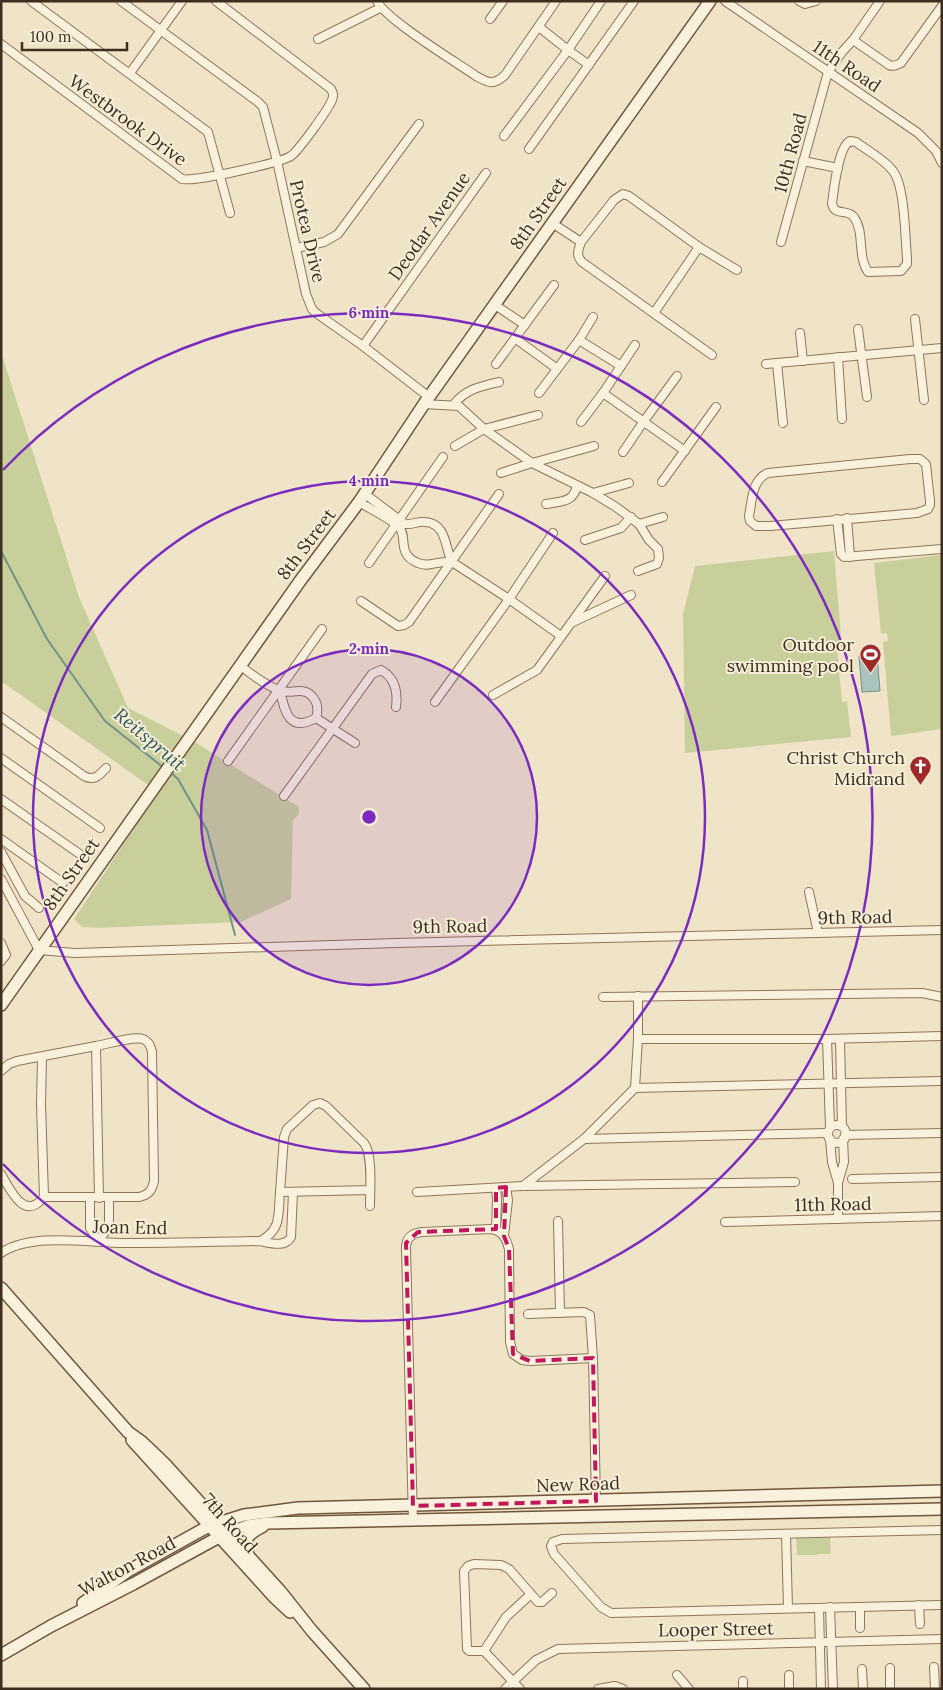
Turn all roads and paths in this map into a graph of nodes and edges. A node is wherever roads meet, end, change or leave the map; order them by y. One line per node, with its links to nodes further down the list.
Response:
1 (32, 1): 26 (street)
2 (121, 1): 19 (street, Protea Drive)
3 (182, 1): 19 (street)
4 (216, 1): 31 (street, Westbrook Drive)
5 (503, 1): 17 (street)
6 (556, 1): 18 (street)
7 (601, 1): 23 (street)
8 (634, 1): 24 (street)
9 (704, 1): 27 (street, 8th Street)
10 (710, 1): 27 (street, 8th Street)
11 (726, 1): 25 (street, 11th Road)
12 (799, 1): 13 (street)
13 (816, 1)
14 (880, 1): 21 (street, 10th Road)
15 (379, 5): 18 (street); 20 (street)
16 (942, 6): 21 (street)
17 (490, 19)
18 (539, 27): 23 (street)
19 (161, 31): 26 (street); 31 (street, Protea Drive)
20 (318, 39)
21 (853, 40): 25 (street, 10th Road)
22 (1, 44): 36 (street, Westbrook Drive)
23 (568, 50): 24 (street); 29 (street)
24 (589, 65): 30 (street)
25 (828, 72): 32 (street, 10th Road); 33 (street, 11th Road)
26 (130, 73): 36 (street)
27 (637, 102): 38 (street, 8th Street)
28 (419, 124): 42 (street)
29 (504, 136)
30 (530, 148)
31 (277, 161): 36 (street, Westbrook Drive); 42 (street, Protea Drive)
32 (803, 161): 34 (street); 40 (street, 10th Road)
33 (942, 163)
34 (838, 168): 34 (street)
35 (486, 173): 55 (street, Deodar Avenue)
36 (220, 174): 37 (street)
37 (230, 213)
38 (552, 223): 39 (street); 45 (street, 8th Street)
39 (580, 242): 41 (street); 46 (street)
40 (781, 242)
41 (700, 247): 43 (street); 46 (street)
42 (296, 248): 55 (street, Protea Drive)
43 (736, 270)
44 (554, 284): 49 (street)
45 (495, 305): 49 (street); 72 (street, 8th Street)
46 (654, 313): 58 (street)
47 (593, 317): 53 (street)
48 (914, 319): 57 (street)
49 (525, 325): 52 (street)
50 (858, 329): 59 (street)
51 (800, 332): 61 (street)
52 (516, 338): 63 (street); 66 (street)
53 (579, 340): 65 (street); 66 (street)
54 (635, 345): 65 (street)
55 (363, 346): 72 (street, Protea Drive)
56 (942, 348): 57 (street)
57 (918, 350): 59 (street); 73 (street)
58 (712, 355)
59 (862, 355): 60 (street); 71 (street)
60 (838, 357): 61 (street); 77 (street)
61 (803, 361): 62 (street)
62 (777, 363): 64 (street); 80 (street)
63 (496, 364)
64 (766, 364)
65 (621, 366): 70 (street)
66 (556, 368): 69 (street)
67 (678, 376): 78 (street)
68 (499, 382): 74 (street)
69 (539, 393)
70 (603, 393): 78 (street); 79 (street)
71 (867, 396)
72 (427, 400): 74 (street); 94 (street, 8th Street)
73 (924, 400)
74 (454, 404): 81 (street)
75 (716, 407): 84 (street)
76 (538, 415): 81 (street)
77 (842, 419)
78 (644, 421): 84 (street); 85 (street)
79 (581, 422)
80 (782, 422)
81 (484, 430): 82 (street); 87 (street)
82 (455, 446)
83 (594, 446): 87 (street)
84 (685, 451): 89 (street)
85 (623, 452)
86 (442, 457): 100 (street)
87 (532, 462): 88 (street); 91 (street)
88 (501, 473)
89 (662, 482)
90 (629, 483): 92 (street)
91 (578, 486): 92 (street); 95 (street)
92 (593, 493): 96 (street)
93 (499, 494): 106 (street)
94 (362, 498): 100 (street); 116 (street, 8th Street)
95 (546, 504)
96 (631, 517): 101 (street); 103 (street)
97 (663, 517): 101 (street)
98 (847, 518): 99 (street); 99 (street); 105 (street)
99 (837, 519): 105 (street)
100 (398, 523): 106 (street); 106 (street); 107 (street)
101 (640, 524): 108 (street)
102 (553, 533): 111 (street)
103 (585, 540)
104 (942, 549): 105 (street)
105 (850, 557)
106 (452, 562): 111 (street); 112 (street)
107 (369, 563)
108 (638, 571)
109 (605, 576): 113 (street)
110 (631, 595): 113 (street)
111 (509, 599): 115 (street); 119 (street)
112 (360, 601)
113 (571, 622): 115 (street)
114 (322, 630): 117 (street)
115 (561, 636): 118 (street)
116 (240, 666): 117 (street); 141 (street, 8th Street)
117 (280, 691): 122 (street); 122 (street); 126 (street)
118 (493, 694)
119 (435, 702)
120 (396, 707): 123 (street)
121 (1, 717): 127 (street)
122 (316, 718): 123 (street)
123 (334, 729): 124 (street); 128 (street)
124 (355, 743)
125 (1, 758): 130 (street)
126 (228, 761)
127 (106, 768)
128 (284, 796)
129 (1, 799): 133 (street)
130 (100, 828)
131 (1, 839): 135 (street)
132 (1, 852): 137 (street)
133 (84, 857)
134 (2, 881): 141 (street)
135 (63, 883)
136 (809, 892): 139 (street)
137 (39, 908)
138 (942, 930): 139 (street, 9th Road)
139 (818, 933): 141 (street, 9th Road)
140 (1, 943): 142 (street)
141 (39, 950): 146 (street, 8th Street)
142 (1, 961)
143 (638, 996): 144 (street); 145 (street); 148 (street)
144 (603, 997)
145 (942, 997)
146 (1, 1005)
147 (942, 1036): 149 (street)
148 (638, 1039): 150 (street); 157 (street)
149 (840, 1039): 150 (street); 156 (street)
150 (827, 1040): 155 (street)
151 (96, 1046): 152 (street); 177 (street); 178 (street)
152 (42, 1057): 153 (street); 175 (street)
153 (1, 1071)
154 (942, 1081): 156 (street)
155 (829, 1083): 156 (street); 157 (street); 159 (street)
156 (841, 1083): 158 (street)
157 (634, 1088): 162 (street)
158 (842, 1127): 159 (street); 161 (street)
159 (830, 1133): 161 (street); 162 (street); 167 (street)
160 (942, 1133): 161 (street)
161 (844, 1137): 167 (street)
162 (584, 1139): 168 (street)
163 (1, 1174): 175 (street)
164 (942, 1177): 165 (street)
165 (852, 1179)
166 (795, 1182): 168 (street)
167 (838, 1183): 181 (street)
168 (523, 1186): 169 (street)
169 (506, 1187): 170 (street); 187 (street)
170 (496, 1188): 174 (street); 186 (street)
171 (370, 1190): 172 (street); 173 (street); 179 (street)
172 (280, 1192): 173 (street); 184 (street)
173 (292, 1192): 185 (street)
174 (416, 1192)
175 (44, 1198): 176 (street)
176 (90, 1198): 177 (street); 188 (street)
177 (99, 1198): 178 (street)
178 (109, 1198): 188 (street)
179 (370, 1206)
180 (942, 1216): 181 (street, 11th Road)
181 (838, 1219): 183 (street, 11th Road)
182 (558, 1221): 193 (street)
183 (726, 1222)
184 (276, 1227): 185 (street); 189 (street)
185 (291, 1228): 189 (street, Joan End)
186 (496, 1230): 187 (street); 201 (street)
187 (504, 1236): 196 (street)
188 (98, 1241): 189 (street, Joan End); 190 (street, Joan End)
189 (260, 1241)
190 (1, 1253)
191 (1, 1288): 195 (street, 7th Road)
192 (1, 1297): 195 (street, 7th Road)
193 (560, 1313): 194 (street); 196 (street)
194 (528, 1314)
195 (58, 1354): 205 (street, 7th Road)
196 (593, 1358): 200 (street)
197 (942, 1491): 198 (street, New Road)
198 (896, 1492): 199 (street); 200 (street, New Road)
199 (942, 1499)
200 (596, 1501): 201 (street, New Road)
201 (413, 1506): 203 (street); 204 (street); 205 (street, New Road)
202 (942, 1509): 203 (street, New Road)
203 (518, 1519): 204 (street, New Road)
204 (413, 1521): 206 (street, New Road)
205 (213, 1524): 209 (street, 7th Road); 220 (street, Walton Road)
206 (267, 1524): 209 (street, New Road); 210 (street)
207 (942, 1530): 208 (street)
208 (786, 1534): 217 (street); 217 (street)
209 (223, 1536): 210 (street, 7th Road); 220 (street, Walton Road); 222 (street, 7th Road)
210 (248, 1558): 222 (street, 7th Road)
211 (552, 1593): 212 (street)
212 (531, 1594): 226 (street); 226 (street)
213 (919, 1605): 214 (street); 215 (street); 219 (street)
214 (942, 1605)
215 (860, 1606): 216 (street); 221 (street)
216 (830, 1607): 218 (street); 224 (street)
217 (788, 1608): 218 (street)
218 (819, 1608): 225 (street)
219 (920, 1624)
220 (51, 1626): 227 (street, Walton Road)
221 (860, 1628)
222 (312, 1631): 234 (street, 7th Road)
223 (942, 1639): 224 (street, Looper Street)
224 (830, 1641): 225 (street, Looper Street); 242 (street)
225 (820, 1642): 233 (street, Looper Street); 241 (street)
226 (484, 1651): 233 (street)
227 (1, 1655)
228 (934, 1667): 245 (street)
229 (890, 1668): 244 (street)
230 (862, 1669): 243 (street)
231 (677, 1675): 239 (street)
232 (789, 1675): 240 (street)
233 (513, 1682): 235 (street, Looper Street); 236 (street)
234 (364, 1689)
235 (505, 1689)
236 (520, 1689)
237 (598, 1689): 238 (street)
238 (623, 1689)
239 (689, 1689)
240 (789, 1689)
241 (821, 1689)
242 (833, 1689)
243 (862, 1689)
244 (890, 1689)
245 (935, 1689)

